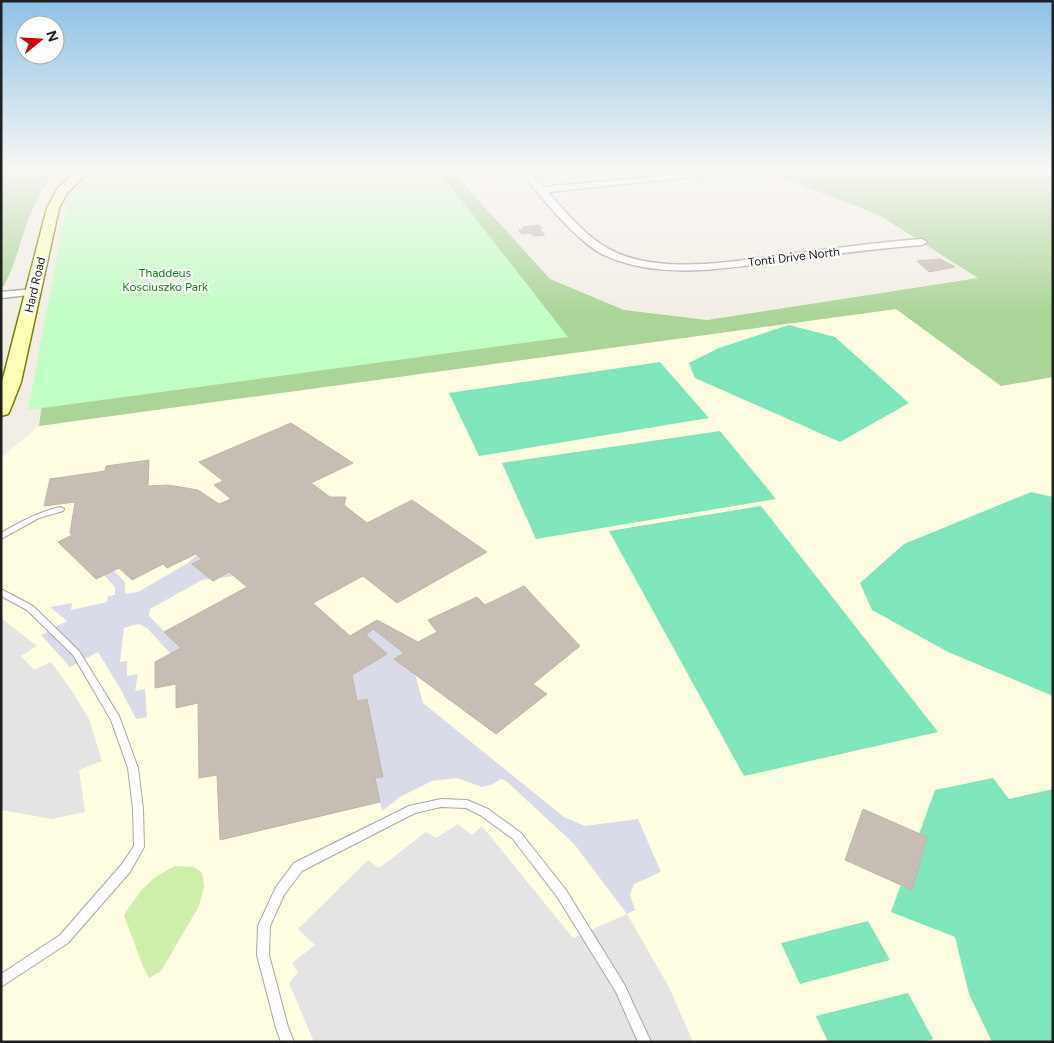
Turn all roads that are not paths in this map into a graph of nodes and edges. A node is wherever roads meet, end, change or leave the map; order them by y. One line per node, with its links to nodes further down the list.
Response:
1 (52, 218): 5 (main road, Hard Road)
2 (568, 218): 3 (street, Tonti Drive North)
3 (922, 242)
4 (1, 296): 5 (street)
5 (32, 297): 6 (street); 7 (main road, Hard Road)
6 (1, 305)
7 (1, 410)
8 (60, 509): 9 (lane)
9 (1, 537)
10 (1, 592): 11 (lane)
11 (1, 981)
12 (288, 1042): 13 (lane)
13 (645, 1042)

